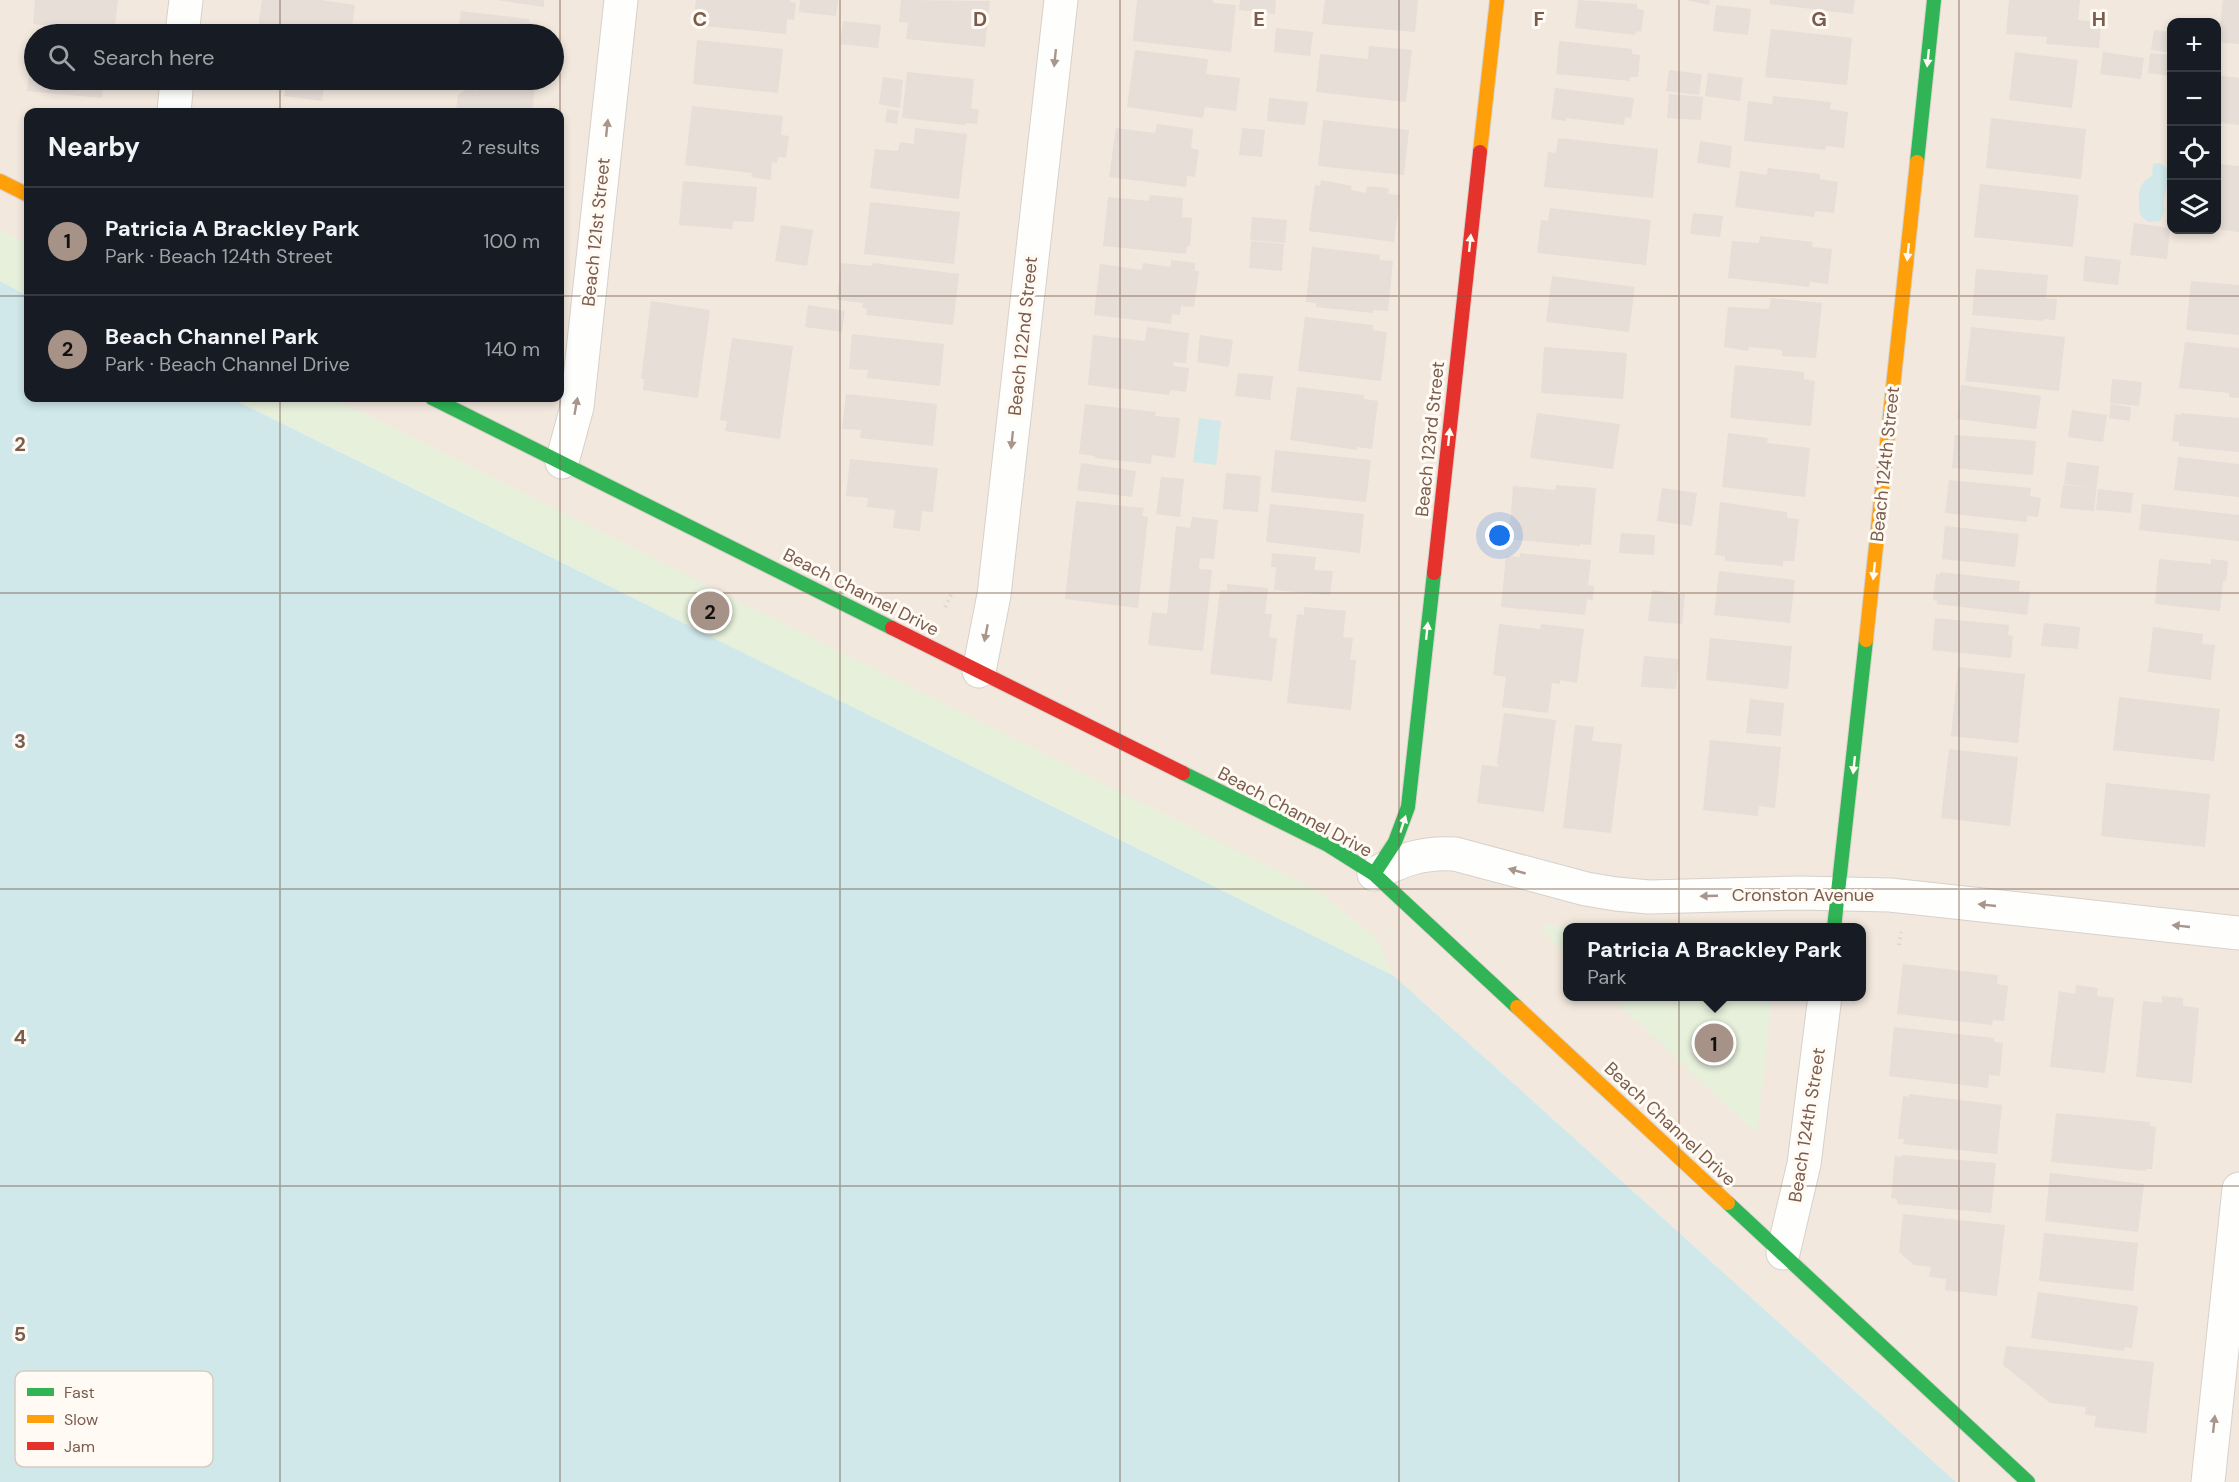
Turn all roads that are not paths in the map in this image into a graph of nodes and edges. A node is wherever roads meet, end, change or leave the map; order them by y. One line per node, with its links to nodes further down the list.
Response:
1 (186, 0): 6 (street)
2 (621, 0): 12 (street, Beach 121st Street, one-way to 2)
3 (1061, 0): 13 (street, Beach 122nd Street, one-way to 13)
4 (1497, 0): 14 (main road, Beach 123rd Street, one-way to 4)
5 (1934, 0): 15 (main road, Beach 124th Street, one-way to 15)
6 (183, 24)
7 (176, 90): 8 (street)
8 (174, 108)
9 (0, 181): 10 (main road)
10 (24, 193)
11 (440, 402): 12 (main road, Beach Channel Drive)
12 (562, 462): 13 (main road, Beach Channel Drive)
13 (979, 671): 14 (main road, Beach Channel Drive)
14 (1374, 874): 15 (street, Cronston Avenue, one-way to 14); 20 (main road, Beach Channel Drive)
15 (1838, 892): 16 (main road, Beach 124th Street); 17 (street, Cronston Avenue, one-way to 15)
16 (1834, 923)
17 (2239, 933)
18 (1825, 1001): 20 (street, Beach 124th Street)
19 (2239, 1189): 22 (street, one-way to 19)
20 (1783, 1253): 21 (main road, Beach Channel Drive)
21 (2028, 1482)
22 (2208, 1482)

